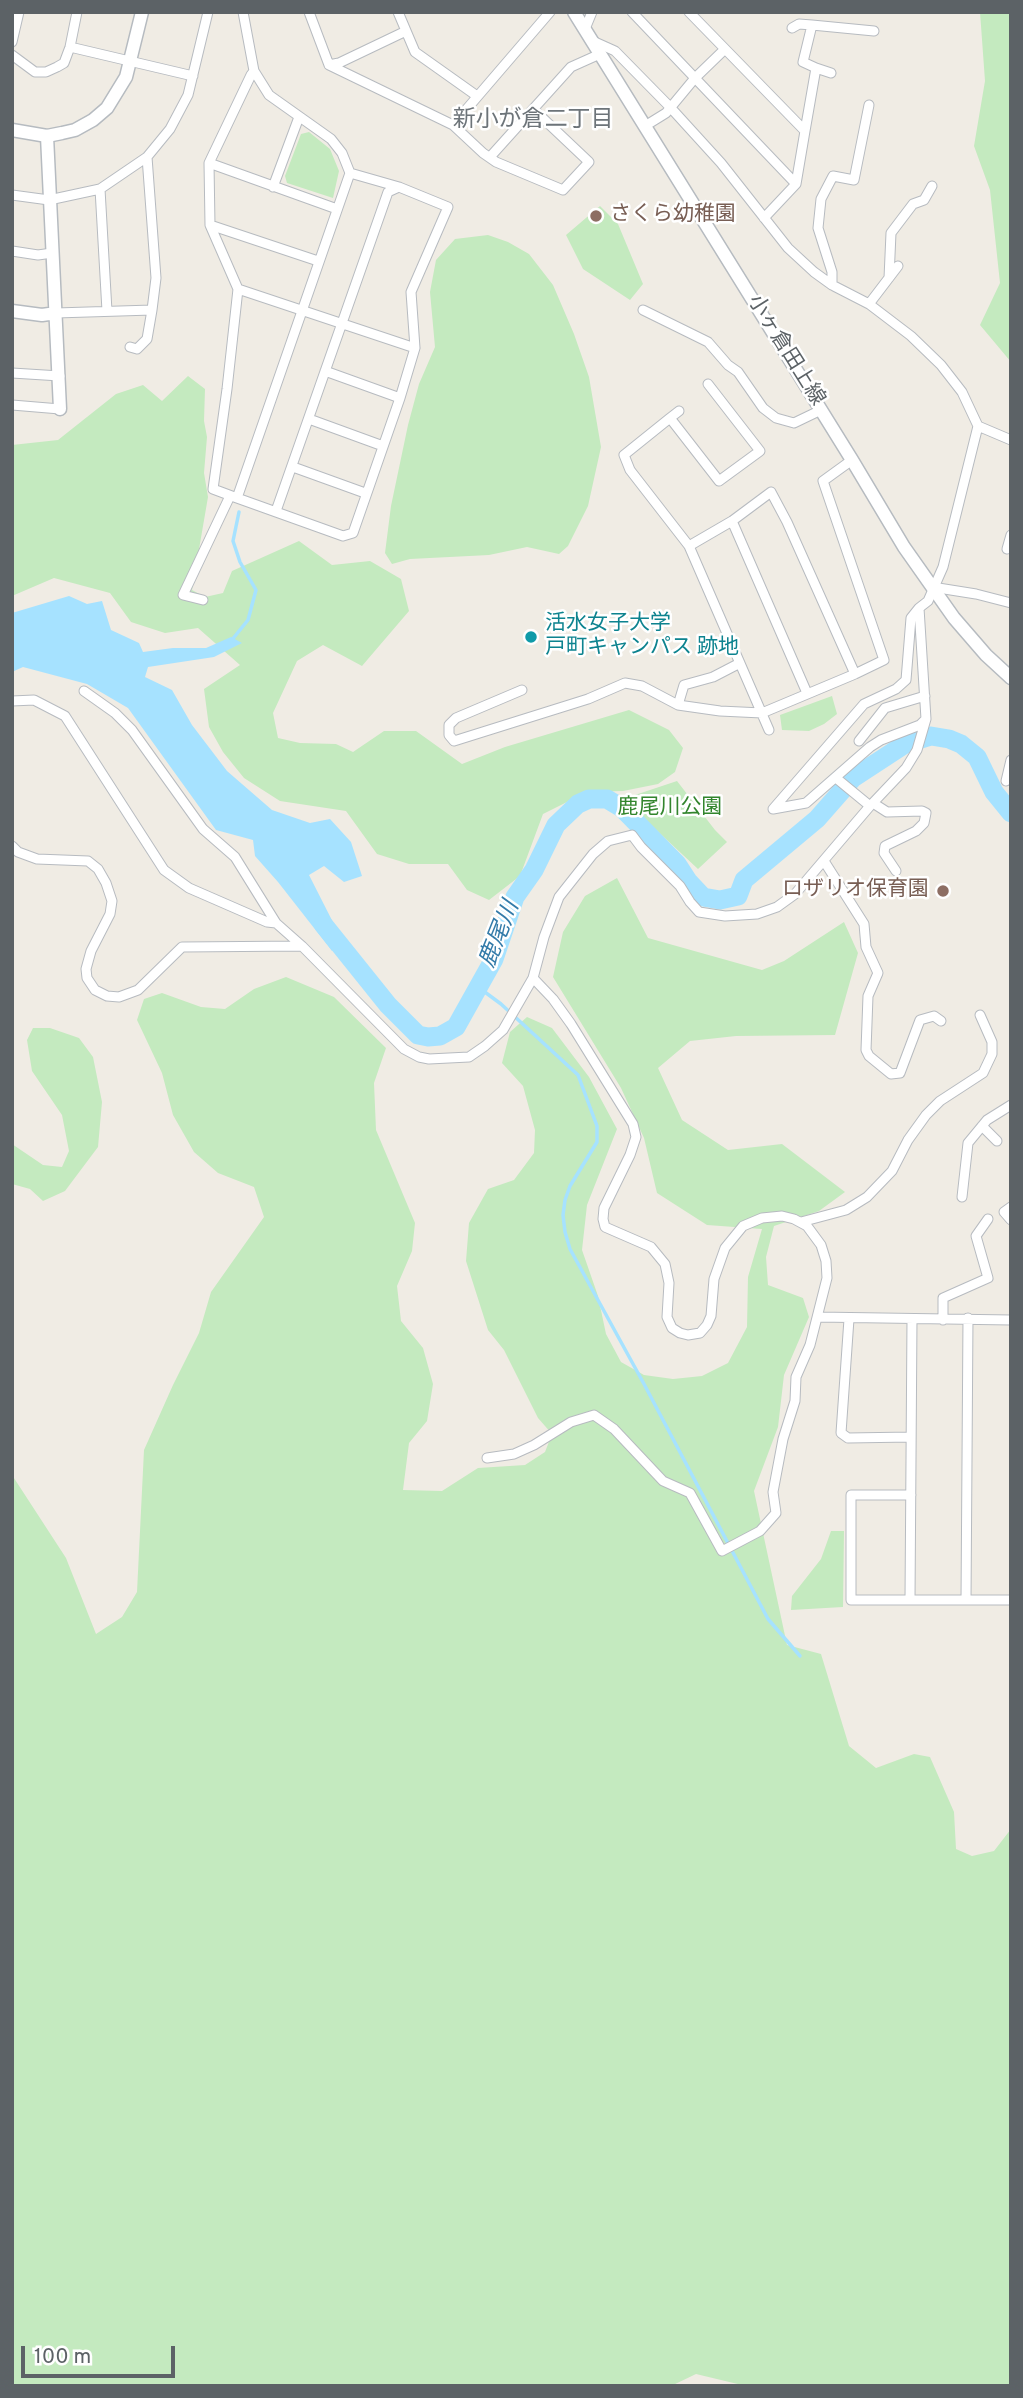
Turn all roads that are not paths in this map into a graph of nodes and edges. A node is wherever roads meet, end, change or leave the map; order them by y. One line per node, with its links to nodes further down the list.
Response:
1 (19, 12): 18 (street)
2 (77, 12): 19 (street)
3 (142, 12): 23 (main road)
4 (208, 12): 28 (street)
5 (243, 12): 26 (street)
6 (309, 12): 24 (street)
7 (398, 12): 15 (street)
8 (550, 12): 30 (street)
9 (574, 12): 17 (main road, 小ヶ倉田上線)
10 (592, 12): 17 (street)
11 (632, 12): 29 (street)
12 (689, 12): 20 (street)
13 (812, 25): 14 (street); 16 (street); 25 (street)
14 (792, 28)
15 (406, 31): 24 (street); 30 (street)
16 (874, 31)
17 (588, 34): 21 (main road, 小ヶ倉田上線); 32 (street)
18 (12, 42)
19 (70, 47): 22 (street); 23 (street)
20 (725, 49): 29 (street); 38 (street)
21 (600, 54): 33 (street); 36 (main road, 小ヶ倉田上線)
22 (12, 55)
23 (132, 63): 28 (street); 39 (main road)
24 (329, 65): 35 (street)
25 (816, 68): 27 (street); 38 (street)
26 (254, 71): 34 (street); 42 (street)
27 (831, 72)
28 (193, 76): 40 (street)
29 (695, 78): 32 (street); 44 (street)
30 (477, 96): 35 (street)
31 (869, 105): 59 (street)
32 (670, 107): 36 (street); 52 (street)
33 (533, 109): 41 (street); 41 (street)
34 (299, 117): 43 (street); 46 (street)
35 (453, 125): 41 (street)
36 (645, 126): 78 (main road, 小ヶ倉田上線)
37 (12, 131): 39 (main road)
38 (805, 131): 44 (street)
39 (47, 136): 50 (main road)
40 (147, 157): 48 (street); 62 (street)
41 (490, 157)
42 (209, 163): 46 (street); 53 (street)
43 (350, 173): 47 (street); 51 (street)
44 (796, 184): 52 (street)
45 (932, 186): 58 (street)
46 (273, 187): 51 (street)
47 (399, 187): 68 (street); 70 (street)
48 (100, 189): 50 (street); 66 (street)
49 (12, 195): 50 (street)
50 (49, 200): 55 (main road)
51 (337, 209): 56 (street)
52 (764, 218): 59 (street)
53 (210, 225): 56 (street); 60 (street)
54 (12, 251): 55 (street)
55 (52, 253): 67 (main road)
56 (318, 261): 63 (street)
57 (898, 266): 58 (street)
58 (889, 278): 61 (street)
59 (832, 285): 61 (street)
60 (238, 289): 63 (street); 88 (street)
61 (869, 304): 82 (street)
62 (152, 310): 66 (street); 69 (street)
63 (302, 310): 68 (street); 88 (street)
64 (643, 310): 78 (street)
65 (12, 311): 67 (main road)
66 (107, 311): 67 (street)
67 (56, 313): 73 (main road)
68 (342, 324): 70 (street); 71 (street)
69 (130, 347)
70 (415, 348): 75 (street)
71 (325, 371): 75 (street); 81 (street)
72 (12, 373): 73 (street)
73 (60, 376): 77 (main road)
74 (708, 384): 80 (street)
75 (400, 398): 84 (street)
76 (12, 405): 77 (street)
77 (60, 409)
78 (821, 410): 85 (main road, 小ヶ倉田上線)
79 (679, 411): 80 (street)
80 (670, 418): 92 (street)
81 (309, 419): 84 (street); 86 (street)
82 (978, 426): 83 (street); 94 (street)
83 (1011, 440)
84 (383, 446): 87 (street)
85 (852, 460): 94 (main road, 小ヶ倉田上線); 99 (street)
86 (293, 467): 87 (street); 89 (street)
87 (365, 493): 89 (street)
88 (233, 497): 89 (street); 95 (street)
89 (276, 511)
90 (732, 521): 92 (street); 99 (street); 103 (street)
91 (1011, 535): 93 (street)
92 (689, 546): 98 (street)
93 (1007, 549)
94 (932, 587): 96 (street); 97 (street); 100 (main road, 小ヶ倉田上線)
95 (203, 600)
96 (1011, 603)
97 (919, 608): 104 (street); 112 (street)
98 (740, 663): 106 (street); 107 (street)
99 (855, 674): 103 (street)
100 (1011, 678)
101 (522, 690): 106 (street)
102 (84, 691): 118 (street)
103 (807, 693): 107 (street)
104 (925, 696): 108 (street); 110 (street)
105 (12, 701): 118 (street)
106 (678, 705): 107 (street)
107 (762, 713): 109 (street)
108 (926, 719): 112 (street); 114 (street)
109 (769, 730)
110 (859, 741)
111 (1011, 760): 113 (street)
112 (836, 778): 114 (street)
113 (1006, 781)
114 (872, 804): 116 (street); 117 (street)
115 (12, 846): 119 (street)
116 (824, 861): 120 (street); 122 (street)
117 (896, 871)
118 (276, 923): 119 (street)
119 (302, 946): 120 (street)
120 (533, 978): 130 (street)
121 (980, 1015): 130 (street)
122 (941, 1021)
123 (1011, 1105): 124 (street)
124 (982, 1126): 125 (street); 126 (street)
125 (997, 1141)
126 (962, 1197)
127 (1011, 1207): 129 (street)
128 (988, 1219): 135 (street)
129 (1011, 1220)
130 (801, 1222): 131 (street)
131 (818, 1317): 133 (street); 138 (street)
132 (968, 1318): 135 (street); 136 (street); 141 (street)
133 (849, 1319): 134 (street); 137 (street)
134 (912, 1320): 135 (street); 137 (street)
135 (943, 1320)
136 (1011, 1320)
137 (911, 1437): 139 (street)
138 (487, 1458)
139 (911, 1495): 140 (street); 140 (street)
140 (910, 1599): 141 (street)
141 (966, 1600): 142 (street)
142 (1011, 1600)

